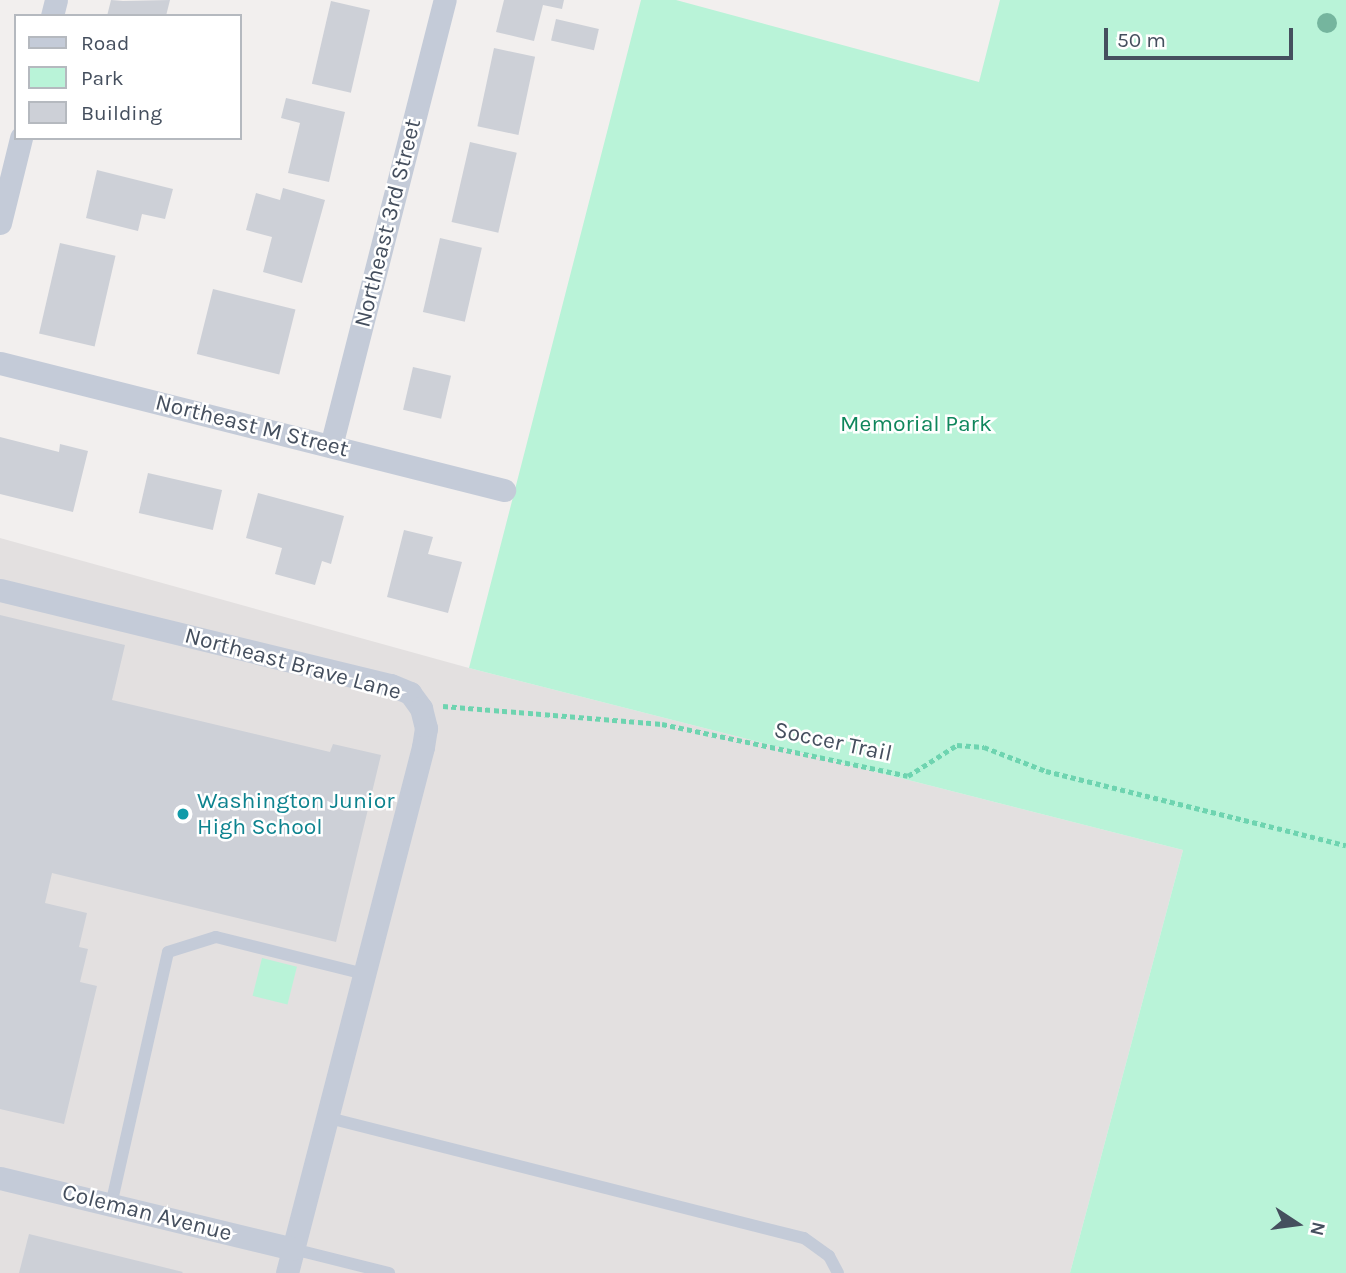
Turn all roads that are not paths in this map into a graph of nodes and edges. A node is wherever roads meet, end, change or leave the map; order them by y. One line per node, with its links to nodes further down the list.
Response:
1 (445, 0): 5 (street, Northeast 3rd Street)
2 (21, 140): 3 (street)
3 (0, 223)
4 (0, 363): 5 (street, Northeast M Street)
5 (331, 446): 6 (street, Northeast M Street)
6 (504, 490)
7 (0, 590): 8 (street, Northeast Brave Lane)
8 (364, 974): 9 (street, Northeast Brave Lane); 11 (lane)
9 (325, 1117): 12 (street, Northeast Brave Lane); 15 (lane)
10 (0, 1178): 11 (street, Coleman Avenue)
11 (111, 1205): 12 (street, Coleman Avenue)
12 (293, 1249): 13 (street, Northeast Brave Lane); 14 (lane)
13 (287, 1273)
14 (388, 1273)
15 (838, 1273)

